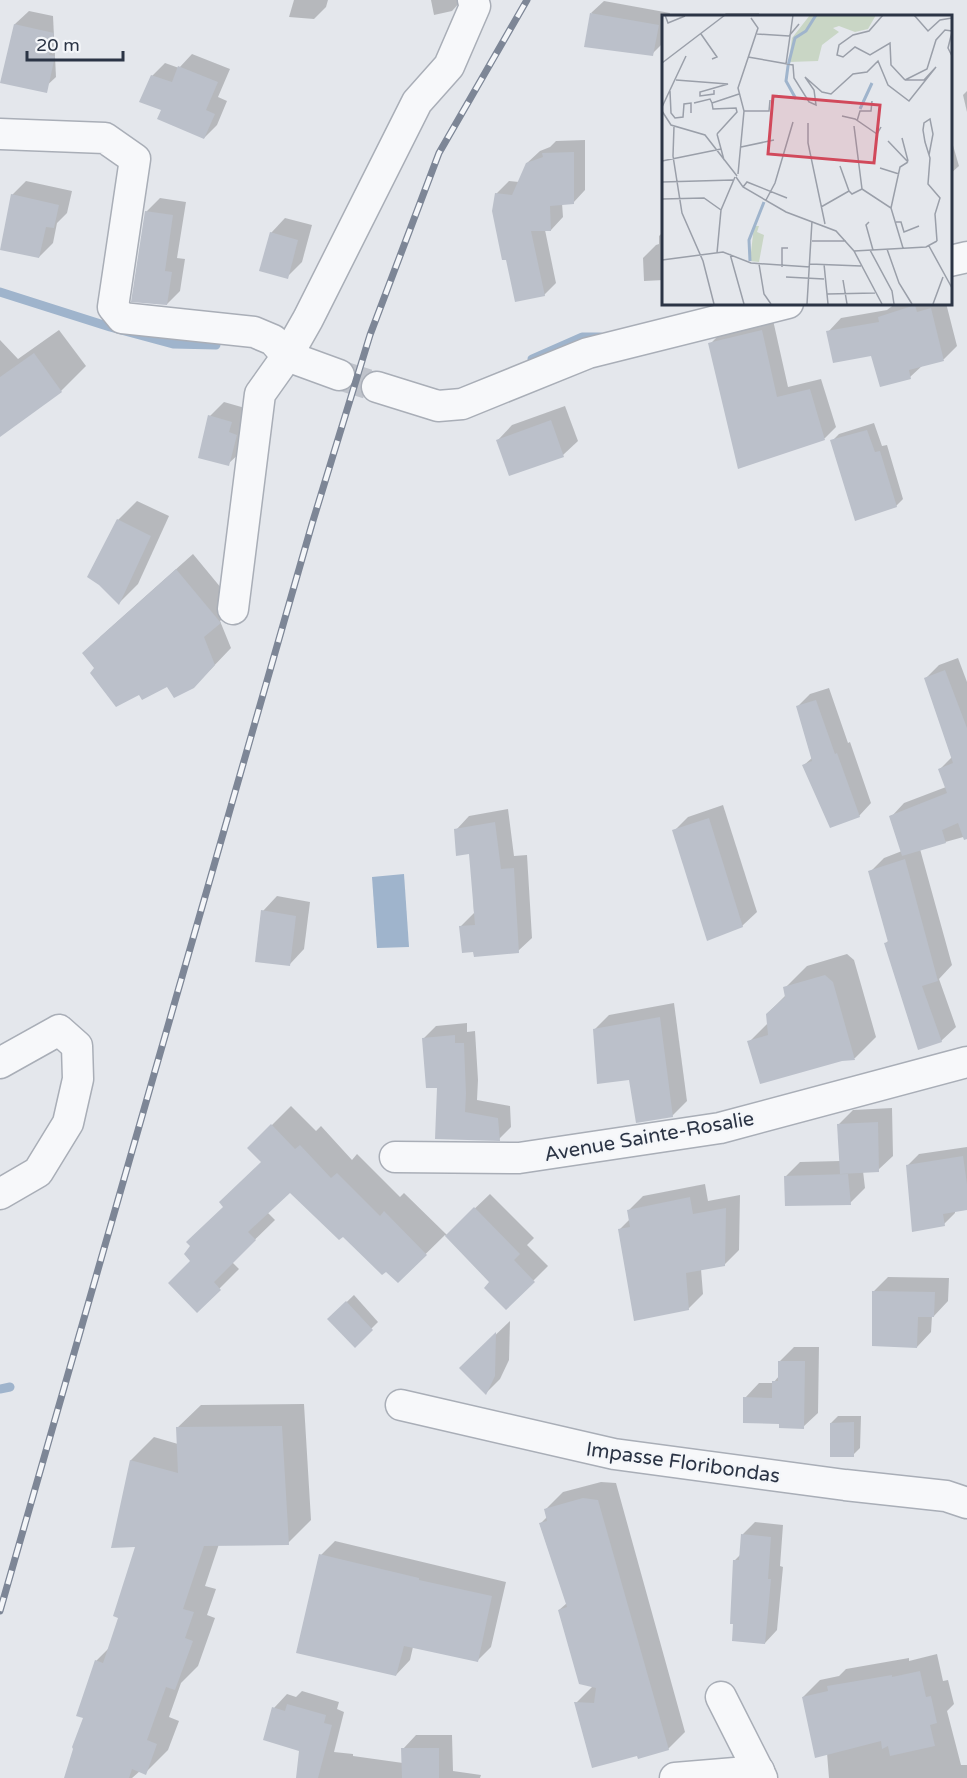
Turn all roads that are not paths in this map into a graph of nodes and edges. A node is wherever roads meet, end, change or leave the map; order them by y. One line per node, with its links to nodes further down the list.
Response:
1 (473, 0): 6 (street)
2 (0, 134): 6 (street)
3 (967, 257): 4 (street)
4 (952, 261)
5 (784, 304): 8 (street)
6 (287, 356): 7 (street); 9 (street)
7 (339, 375)
8 (377, 387)
9 (233, 609)
10 (967, 1062): 12 (street, Avenue Sainte-Rosalie)
11 (0, 1063): 13 (street)
12 (396, 1157)
13 (0, 1194)
14 (401, 1405): 15 (street, Impasse Floribondas)
15 (967, 1503)
16 (721, 1697): 17 (street)
17 (760, 1774): 18 (street)
18 (675, 1778)

